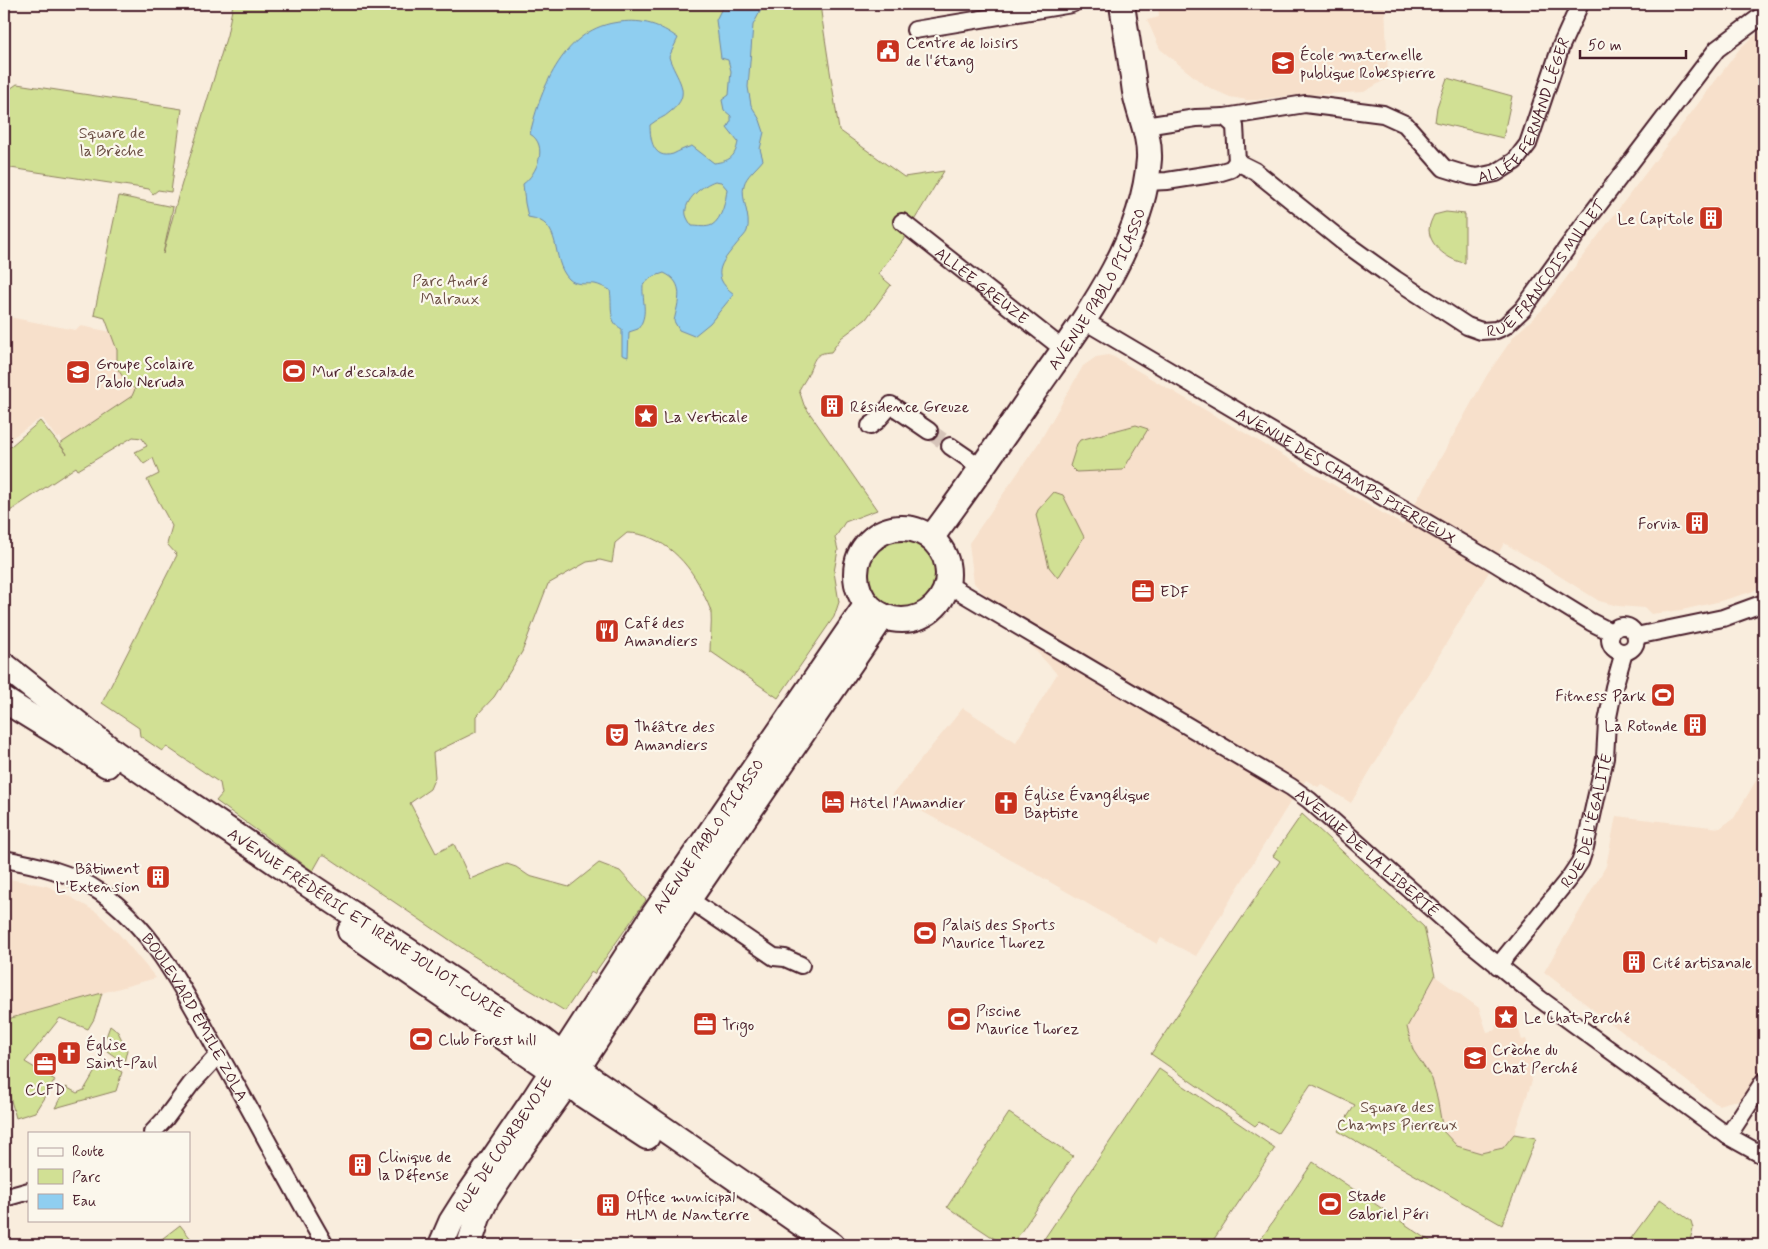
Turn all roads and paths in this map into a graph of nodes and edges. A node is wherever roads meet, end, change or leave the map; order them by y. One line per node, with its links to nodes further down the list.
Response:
1 (1072, 4): 5 (street)
2 (1122, 4): 7 (street, AVENUE PABLO PICASSO)
3 (1580, 4): 6 (street, ALLÉE FERNAND LÉGER)
4 (1764, 14): 8 (street, RUE FRANÇOIS MILLET)
5 (915, 30)
6 (1225, 117): 7 (street, ALLÉE FERNAND LÉGER); 8 (street)
7 (1145, 126): 9 (street, AVENUE PABLO PICASSO)
8 (1237, 162): 9 (street)
9 (1147, 182): 11 (street, AVENUE PABLO PICASSO)
10 (902, 222): 12 (street, ALLÉE GREUZE)
11 (1083, 320): 12 (street, AVENUE PABLO PICASSO); 21 (street, AVENUE DES CHAMPS PIERREUX)
12 (1063, 349): 16 (street, AVENUE PABLO PICASSO)
13 (870, 426): 14 (street)
14 (929, 431)
15 (950, 446): 16 (street)
16 (982, 468): 17 (street, AVENUE PABLO PICASSO)
17 (931, 538): 18 (street); 20 (street)
18 (947, 584): 20 (street); 29 (street, AVENUE DE LA LIBERTÉ)
19 (1764, 604): 22 (street)
20 (875, 610): 27 (street, AVENUE PABLO PICASSO); 31 (street, AVENUE PABLO PICASSO)
21 (1611, 632): 22 (street); 23 (street)
22 (1636, 636): 23 (street)
23 (1624, 652): 29 (street, RUE DE L'ÉGALITÉ)
24 (4, 665): 31 (street, AVENUE FRÉDÉRIC ET IRÈNE JOLIOT-CURIE)
25 (4, 700): 31 (street, AVENUE FRÉDÉRIC ET IRÈNE JOLIOT-CURIE)
26 (4, 858): 30 (street, BOULEVARD ÉMILE ZOLA)
27 (689, 900): 28 (street); 31 (street, AVENUE PABLO PICASSO)
28 (802, 965)
29 (1498, 966): 34 (street, AVENUE DE LA LIBERTÉ)
30 (219, 1054): 33 (street); 38 (street, BOULEVARD ÉMILE ZOLA)
31 (565, 1069): 39 (street, RUE DE COURBEVOIE); 40 (street, RUE DE COURBEVOIE); 41 (street, AVENUE FRÉDÉRIC ET IRÈNE JOLIOT-CURIE); 42 (street, AVENUE FRÉDÉRIC ET IRÈNE JOLIOT-CURIE)
32 (1764, 1081): 34 (street)
33 (153, 1132)
34 (1728, 1136): 35 (street, AVENUE DE LA LIBERTÉ)
35 (1764, 1156)
36 (28, 1191): 37 (street)
37 (4, 1198)
38 (325, 1245)
39 (440, 1245)
40 (468, 1245)
41 (811, 1245)
42 (832, 1245)

